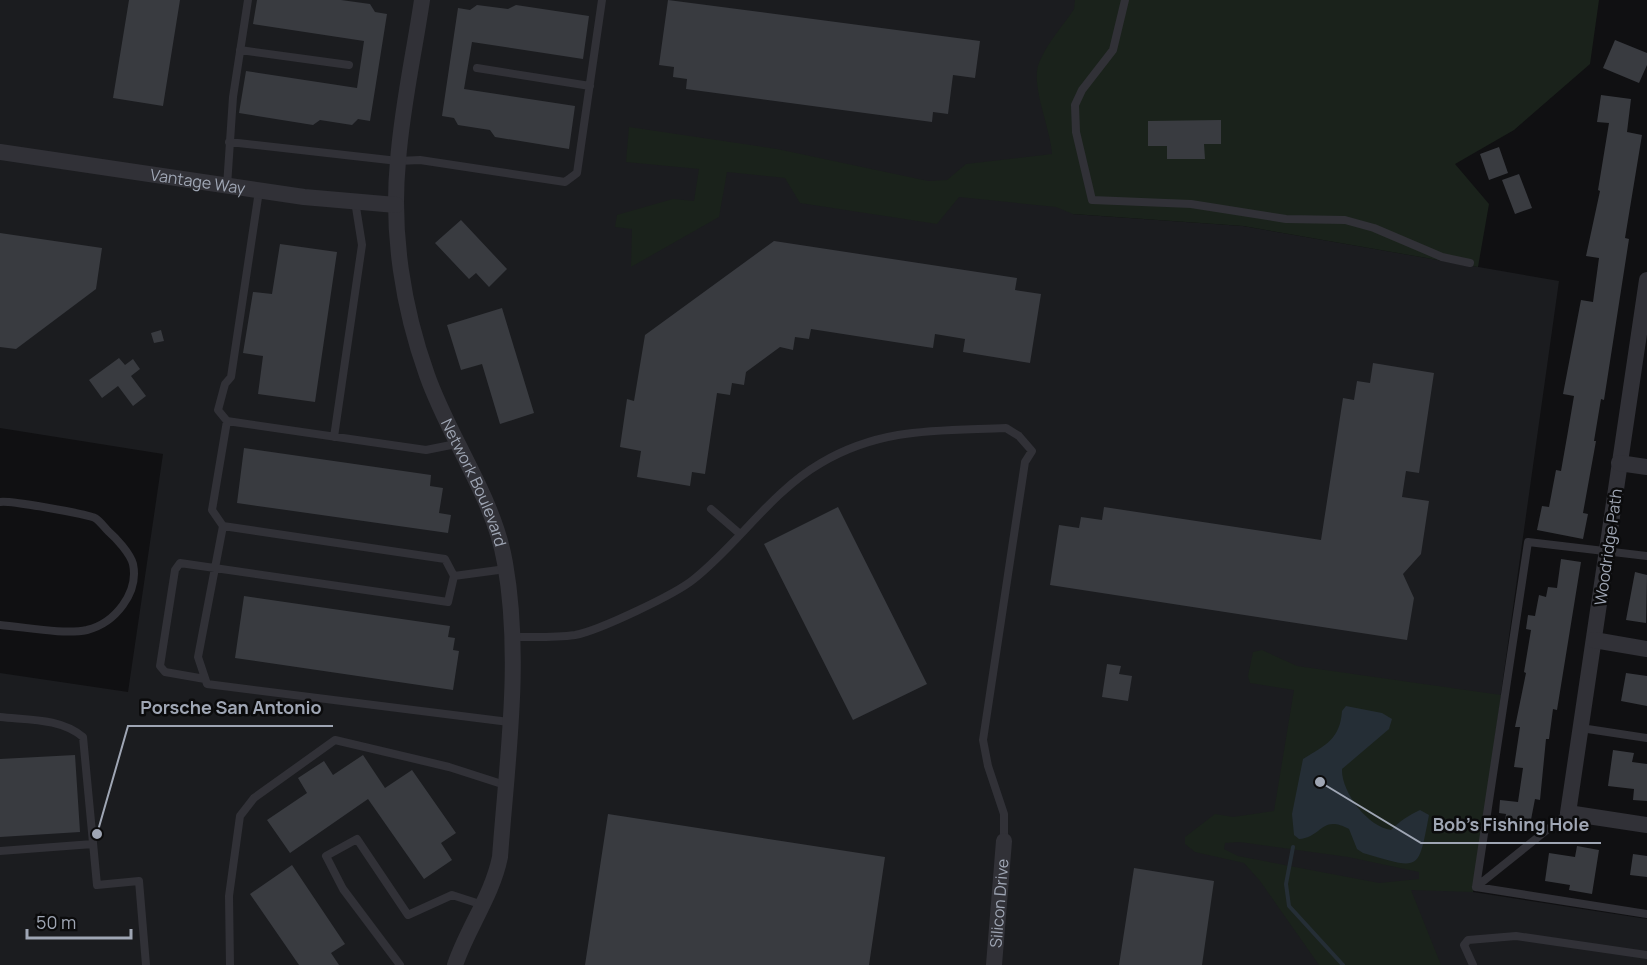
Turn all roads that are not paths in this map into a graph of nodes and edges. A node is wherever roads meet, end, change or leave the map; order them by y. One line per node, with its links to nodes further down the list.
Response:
1 (248, 0): 5 (lane)
2 (422, 0): 11 (street, Network Boulevard)
3 (602, 0): 8 (lane)
4 (1125, 0): 16 (lane)
5 (240, 50): 6 (lane); 9 (lane)
6 (348, 65)
7 (477, 68): 8 (lane)
8 (590, 86): 11 (lane)
9 (229, 142): 11 (lane); 12 (lane)
10 (0, 152): 12 (street, Vantage Way)
11 (398, 161): 15 (street, Network Boulevard)
12 (227, 186): 13 (street, Vantage Way)
13 (259, 191): 14 (street, Vantage Way); 18 (lane)
14 (355, 201): 15 (street, Vantage Way); 19 (lane)
15 (396, 205): 20 (street, Network Boulevard)
16 (1470, 263)
17 (1647, 281): 21 (street, Woodridge Path)
18 (227, 421): 19 (lane); 25 (lane)
19 (334, 437): 20 (lane)
20 (456, 444): 30 (street, Network Boulevard)
21 (1619, 463): 22 (street); 27 (street, Woodridge Path)
22 (1647, 467)
23 (0, 502): 32 (lane)
24 (711, 509): 26 (lane)
25 (224, 526): 29 (lane); 31 (lane)
26 (740, 534): 33 (lane); 44 (lane)
27 (1608, 554): 28 (lane); 34 (street, Woodridge Path); 47 (lane)
28 (1647, 556)
29 (215, 568): 31 (lane); 36 (lane); 36 (lane)
30 (506, 569): 31 (lane); 33 (street, Network Boulevard)
31 (454, 576)
32 (0, 625)
33 (512, 637): 38 (street, Network Boulevard)
34 (1594, 640): 35 (street); 39 (street, Woodridge Path)
35 (1647, 649)
36 (205, 679): 38 (lane)
37 (0, 717): 45 (lane)
38 (509, 722): 41 (street, Network Boulevard)
39 (1581, 728): 40 (lane); 42 (street, Woodridge Path)
40 (1647, 738)
41 (505, 786): 48 (street, Network Boulevard); 52 (lane)
42 (1568, 813): 43 (street); 47 (lane)
43 (1647, 825)
44 (1004, 841): 55 (street, Silicon Drive)
45 (93, 844): 46 (lane); 51 (lane)
46 (0, 852)
47 (1476, 887): 49 (lane)
48 (483, 905): 53 (lane); 54 (street, Network Boulevard)
49 (1647, 914)
50 (1647, 955): 56 (lane)
51 (146, 965)
52 (230, 965)
53 (400, 965)
54 (455, 965)
55 (994, 965)
56 (1473, 965)

